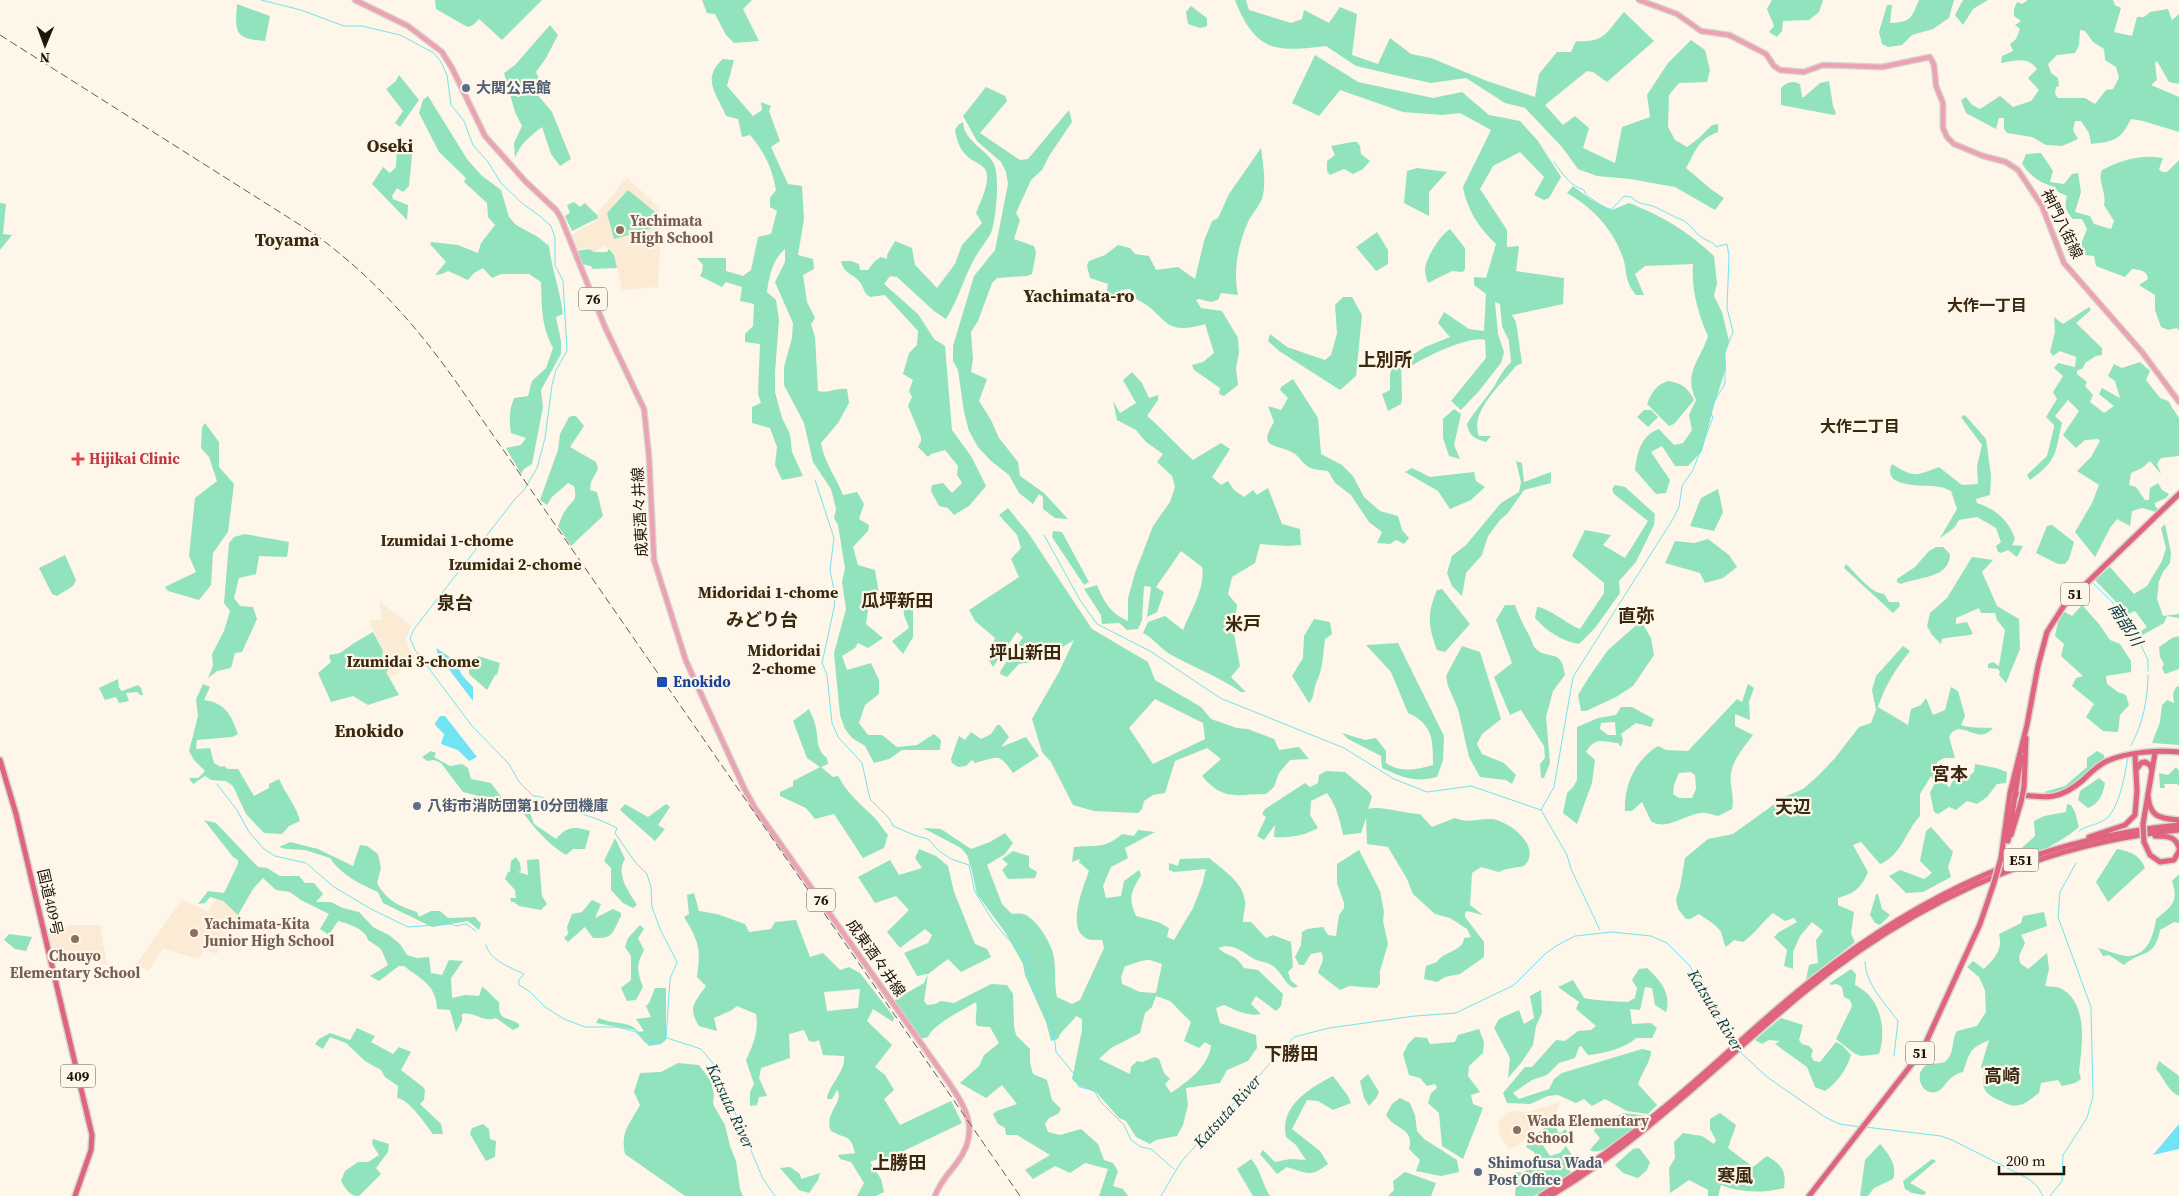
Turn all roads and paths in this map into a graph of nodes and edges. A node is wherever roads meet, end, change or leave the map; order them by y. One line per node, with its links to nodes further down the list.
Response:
1 (355, 0): 35 (main road, 成東酒々井線 / 76)
2 (1639, 0): 3 (main road, 神門八街線)
3 (2179, 402)
4 (2179, 494): 5 (highway, 51)
5 (2027, 726): 6 (highway, 51); 7 (highway, 51)
6 (2026, 739): 12 (highway); 24 (highway, 51, bridge)
7 (2022, 747): 12 (highway); 27 (highway, 51)
8 (2179, 752): 9 (highway)
9 (2155, 753): 10 (highway); 14 (highway)
10 (2135, 754): 13 (highway); 17 (highway)
11 (0, 760): 34 (highway, 国道409号 / 409)
12 (2021, 760): 17 (highway)
13 (2136, 771): 14 (highway); 15 (highway)
14 (2153, 772): 16 (highway)
15 (2137, 791): 19 (highway); 26 (highway)
16 (2148, 793): 18 (highway); 19 (highway)
17 (2015, 794): 21 (highway)
18 (2179, 820)
19 (2142, 824): 25 (highway, bridge)
20 (2179, 825): 26 (highway, E51)
21 (2009, 828): 24 (highway); 27 (highway)
22 (2179, 830): 23 (highway, E51)
23 (2124, 838): 28 (highway); 31 (highway, E51)
24 (2008, 841): 29 (highway, 51)
25 (2143, 842): 28 (highway); 30 (highway)
26 (2058, 848): 31 (highway, E51)
27 (2002, 849): 29 (highway, 51)
28 (2179, 850)
29 (2001, 858): 38 (highway, 51, bridge)
30 (2179, 859)
31 (1877, 935): 32 (highway, E51); 32 (highway, E51)
32 (1757, 1030): 33 (highway, E51)
33 (1667, 1109): 36 (highway, E51); 37 (highway, E51)
34 (75, 1196)
35 (935, 1196)
36 (1541, 1196)
37 (1550, 1196)
38 (1809, 1196)

